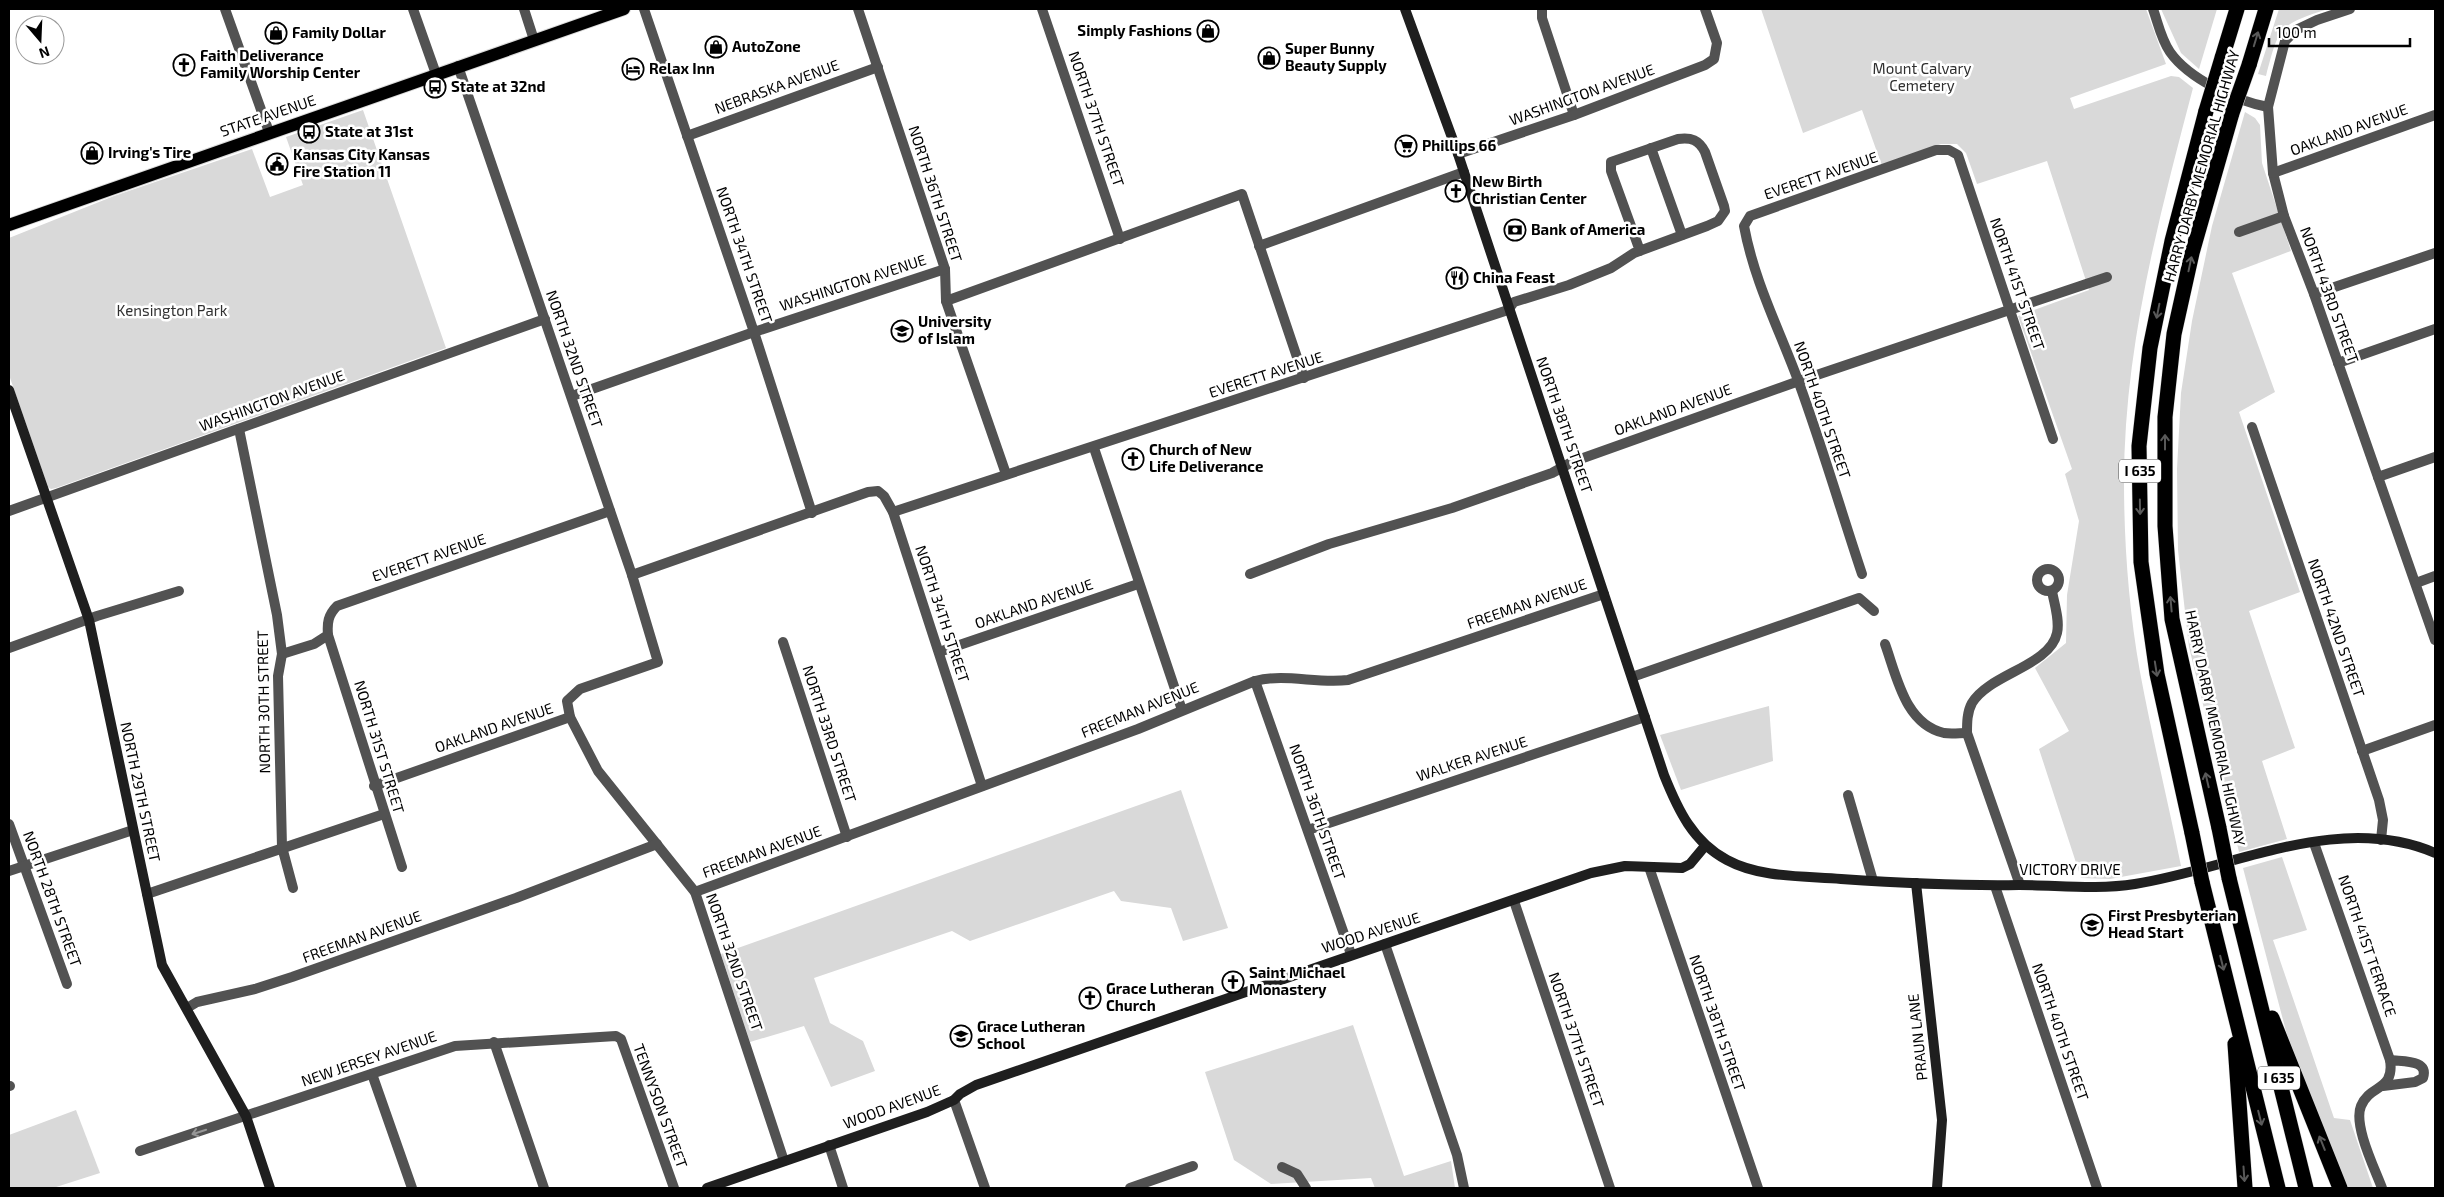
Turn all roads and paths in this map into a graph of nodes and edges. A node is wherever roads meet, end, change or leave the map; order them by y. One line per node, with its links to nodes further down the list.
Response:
1 (225, 9): 23 (street)
2 (413, 9): 19 (street)
3 (524, 9): 16 (street)
4 (624, 9): 15 (main road, STATE AVENUE)
5 (644, 9): 24 (street, NORTH 34TH STREET)
6 (858, 9): 18 (street, NORTH 36TH STREET)
7 (1042, 9): 34 (street, NORTH 37TH STREET)
8 (1405, 9): 27 (street, NORTH 38TH STREET)
9 (1542, 9): 21 (street)
10 (1705, 9): 21 (street, WASHINGTON AVENUE)
11 (2153, 9): 20 (street)
12 (2237, 9): 123 (highway, HARRY DARBY MEMORIAL HIGHWAY / I 635, one-way to 123, bridge)
13 (2266, 9): 121 (highway, HARRY DARBY MEMORIAL HIGHWAY / I 635, one-way to 13, bridge)
14 (2347, 10): 20 (street, NORTH 43RD STREET)
15 (610, 11): 16 (main road, STATE AVENUE)
16 (534, 40): 17 (main road, STATE AVENUE)
17 (458, 66): 19 (main road, STATE AVENUE); 45 (street, NORTH 32ND STREET)
18 (878, 67): 24 (street, NEBRASKA AVENUE); 39 (street, NORTH 36TH STREET)
19 (436, 74): 23 (main road, STATE AVENUE)
20 (2268, 107): 29 (street, NORTH 43RD STREET)
21 (1574, 115): 27 (street, WASHINGTON AVENUE)
22 (2435, 115): 29 (street, OAKLAND AVENUE)
23 (269, 132): 31 (main road, STATE AVENUE)
24 (687, 136): 47 (street, NORTH 34TH STREET)
25 (1651, 148): 33 (street); 33 (street, EVERETT AVENUE); 36 (street, EVERETT AVENUE)
26 (1942, 149): 38 (street, EVERETT AVENUE); 44 (street, NORTH 41ST STREET)
27 (1458, 154): 28 (street, NORTH 38TH STREET)
28 (1464, 172): 35 (street); 43 (street, NORTH 38TH STREET)
29 (2273, 173): 30 (street, NORTH 43RD STREET)
30 (2284, 216): 32 (street); 41 (street, NORTH 43RD STREET)
31 (9, 225)
32 (2239, 232)
33 (1682, 235): 36 (street, EVERETT AVENUE)
34 (1120, 239): 35 (street); 42 (street)
35 (1259, 246): 49 (street)
36 (1640, 251): 43 (street, EVERETT AVENUE)
37 (2435, 253): 41 (street)
38 (1751, 257): 50 (street, NORTH 40TH STREET)
39 (945, 268): 42 (street, NORTH 36TH STREET); 47 (street, WASHINGTON AVENUE)
40 (2107, 277): 44 (street, OAKLAND AVENUE)
41 (2314, 294): 48 (street, NORTH 43RD STREET)
42 (946, 301): 59 (street, NORTH 36TH STREET)
43 (1508, 310): 49 (street, EVERETT AVENUE); 58 (street, NORTH 38TH STREET)
44 (2011, 311): 50 (street, OAKLAND AVENUE); 55 (street, NORTH 41ST STREET)
45 (545, 319): 52 (street, NORTH 32ND STREET); 54 (street, WASHINGTON AVENUE)
46 (2435, 329): 48 (street)
47 (754, 332): 52 (street, WASHINGTON AVENUE); 65 (street, NORTH 34TH STREET)
48 (2338, 363): 60 (street, NORTH 43RD STREET)
49 (1304, 378): 56 (street, EVERETT AVENUE)
50 (1798, 381): 58 (street, OAKLAND AVENUE); 67 (street, NORTH 40TH STREET)
51 (9, 390): 61 (street, NORTH 29TH STREET)
52 (572, 396): 63 (street, NORTH 32ND STREET)
53 (2252, 428): 92 (street, NORTH 42ND STREET)
54 (239, 429): 61 (street, WASHINGTON AVENUE); 83 (street, NORTH 30TH STREET)
55 (2053, 439)
56 (1094, 448): 59 (street, EVERETT AVENUE); 71 (street)
57 (2435, 457): 60 (street)
58 (1562, 468): 66 (street, OAKLAND AVENUE); 74 (street, NORTH 38TH STREET)
59 (1006, 474): 64 (street, EVERETT AVENUE)
60 (2378, 477): 70 (street, NORTH 43RD STREET)
61 (46, 498): 62 (street, WASHINGTON AVENUE); 76 (street, NORTH 29TH STREET)
62 (9, 510)
63 (610, 511): 68 (street, NORTH 32ND STREET); 77 (street, EVERETT AVENUE)
64 (892, 512): 65 (street, NORTH 34TH STREET); 82 (street, NORTH 34TH STREET)
65 (812, 513): 68 (street)
66 (1250, 574)
67 (1862, 574)
68 (632, 575): 84 (street, NORTH 32ND STREET)
69 (2435, 576): 70 (street)
70 (2416, 583): 78 (street, NORTH 43RD STREET)
71 (1138, 584): 82 (street, OAKLAND AVENUE); 87 (street)
72 (179, 591): 76 (street)
73 (2052, 591): 91 (street)
74 (1604, 594): 85 (street, NORTH 38TH STREET); 86 (street, FREEMAN AVENUE)
75 (1874, 611): 85 (street)
76 (89, 620): 81 (street); 98 (street, NORTH 29TH STREET)
77 (328, 635): 83 (street); 93 (street, NORTH 31ST STREET)
78 (2435, 640)
79 (783, 642): 100 (street, NORTH 33RD STREET)
80 (1885, 644): 91 (street)
81 (9, 648)
82 (939, 652): 94 (street, NORTH 34TH STREET)
83 (282, 654): 105 (street, NORTH 30TH STREET)
84 (658, 662): 88 (street, OAKLAND AVENUE)
85 (1632, 677): 89 (street, NORTH 38TH STREET)
86 (1255, 681): 87 (street, FREEMAN AVENUE); 99 (street, NORTH 36TH STREET)
87 (1182, 710): 94 (street, FREEMAN AVENUE)
88 (570, 717): 93 (street, OAKLAND AVENUE); 103 (street, NORTH 32ND STREET)
89 (1645, 718): 99 (street, WALKER AVENUE); 104 (street, NORTH 38TH STREET)
90 (2435, 725): 92 (street)
91 (1967, 733): 113 (street)
92 (2362, 751): 101 (street, NORTH 42ND STREET)
93 (374, 786): 96 (street, NORTH 31ST STREET)
94 (982, 786): 100 (street, FREEMAN AVENUE)
95 (1848, 795): 111 (street)
96 (384, 814): 105 (street); 108 (street, NORTH 31ST STREET)
97 (9, 824): 107 (street, NORTH 28TH STREET)
98 (133, 830): 107 (street); 117 (street, NORTH 29TH STREET)
99 (1308, 830): 120 (street, NORTH 36TH STREET)
100 (847, 837): 116 (street, FREEMAN AVENUE)
101 (2381, 840): 102 (street, VICTORY DRIVE); 106 (street, VICTORY DRIVE)
102 (2314, 843): 113 (street, VICTORY DRIVE); 127 (street, NORTH 41ST TERRACE)
103 (657, 844): 116 (street, NORTH 32ND STREET); 124 (street, FREEMAN AVENUE)
104 (1705, 846): 109 (street, WOOD AVENUE); 111 (street, VICTORY DRIVE)
105 (282, 847): 115 (street, NORTH 30TH STREET); 117 (street)
106 (2435, 853)
107 (24, 866): 110 (street); 122 (street, NORTH 28TH STREET)
108 (402, 867)
109 (1649, 867): 118 (street, WOOD AVENUE); 148 (street, NORTH 38TH STREET)
110 (9, 871)
111 (1873, 881): 112 (street, VICTORY DRIVE)
112 (1916, 884): 114 (street, VICTORY DRIVE); 149 (street, PRAUN LANE)
113 (2020, 885): 114 (street, VICTORY DRIVE)
114 (1994, 886): 150 (street, NORTH 40TH STREET)
115 (293, 888)
116 (695, 892): 134 (street, NORTH 32ND STREET)
117 (147, 894): 124 (street, NORTH 29TH STREET)
118 (1514, 901): 119 (street, WOOD AVENUE); 147 (street, NORTH 37TH STREET)
119 (1385, 944): 120 (street, WOOD AVENUE); 146 (street)
120 (1351, 954): 130 (street, WOOD AVENUE)
121 (2251, 967): 153 (highway, HARRY DARBY MEMORIAL HIGHWAY / I 635); 154 (highway, one-way to 121)
122 (67, 984)
123 (2232, 1003): 151 (highway, one-way to 151); 152 (highway, HARRY DARBY MEMORIAL HIGHWAY / I 635, one-way to 152)
124 (187, 1008): 131 (street, NORTH 29TH STREET)
125 (616, 1036): 126 (street, NEW JERSEY AVENUE); 140 (street, TENNYSON STREET)
126 (494, 1042): 128 (street, NEW JERSEY AVENUE); 139 (street)
127 (2390, 1060): 129 (street); 129 (street)
128 (372, 1074): 131 (street, NEW JERSEY AVENUE); 138 (street)
129 (2383, 1086): 155 (street)
130 (954, 1100): 132 (street, WOOD AVENUE); 143 (street)
131 (246, 1116): 133 (street, NEW JERSEY AVENUE, one-way to 133); 137 (street, NORTH 29TH STREET)
132 (829, 1146): 134 (street, WOOD AVENUE); 142 (street)
133 (140, 1151)
134 (784, 1161): 141 (street, WOOD AVENUE)
135 (1193, 1166): 144 (street)
136 (1282, 1168): 145 (street)
137 (270, 1188)
138 (412, 1188)
139 (544, 1188)
140 (674, 1188)
141 (707, 1188)
142 (843, 1188)
143 (984, 1188)
144 (1130, 1188)
145 (1306, 1188)
146 (1464, 1188)
147 (1610, 1188)
148 (1758, 1188)
149 (1937, 1188)
150 (2097, 1188)
151 (2245, 1188)
152 (2278, 1188)
153 (2306, 1188)
154 (2340, 1188)
155 (2382, 1188)

